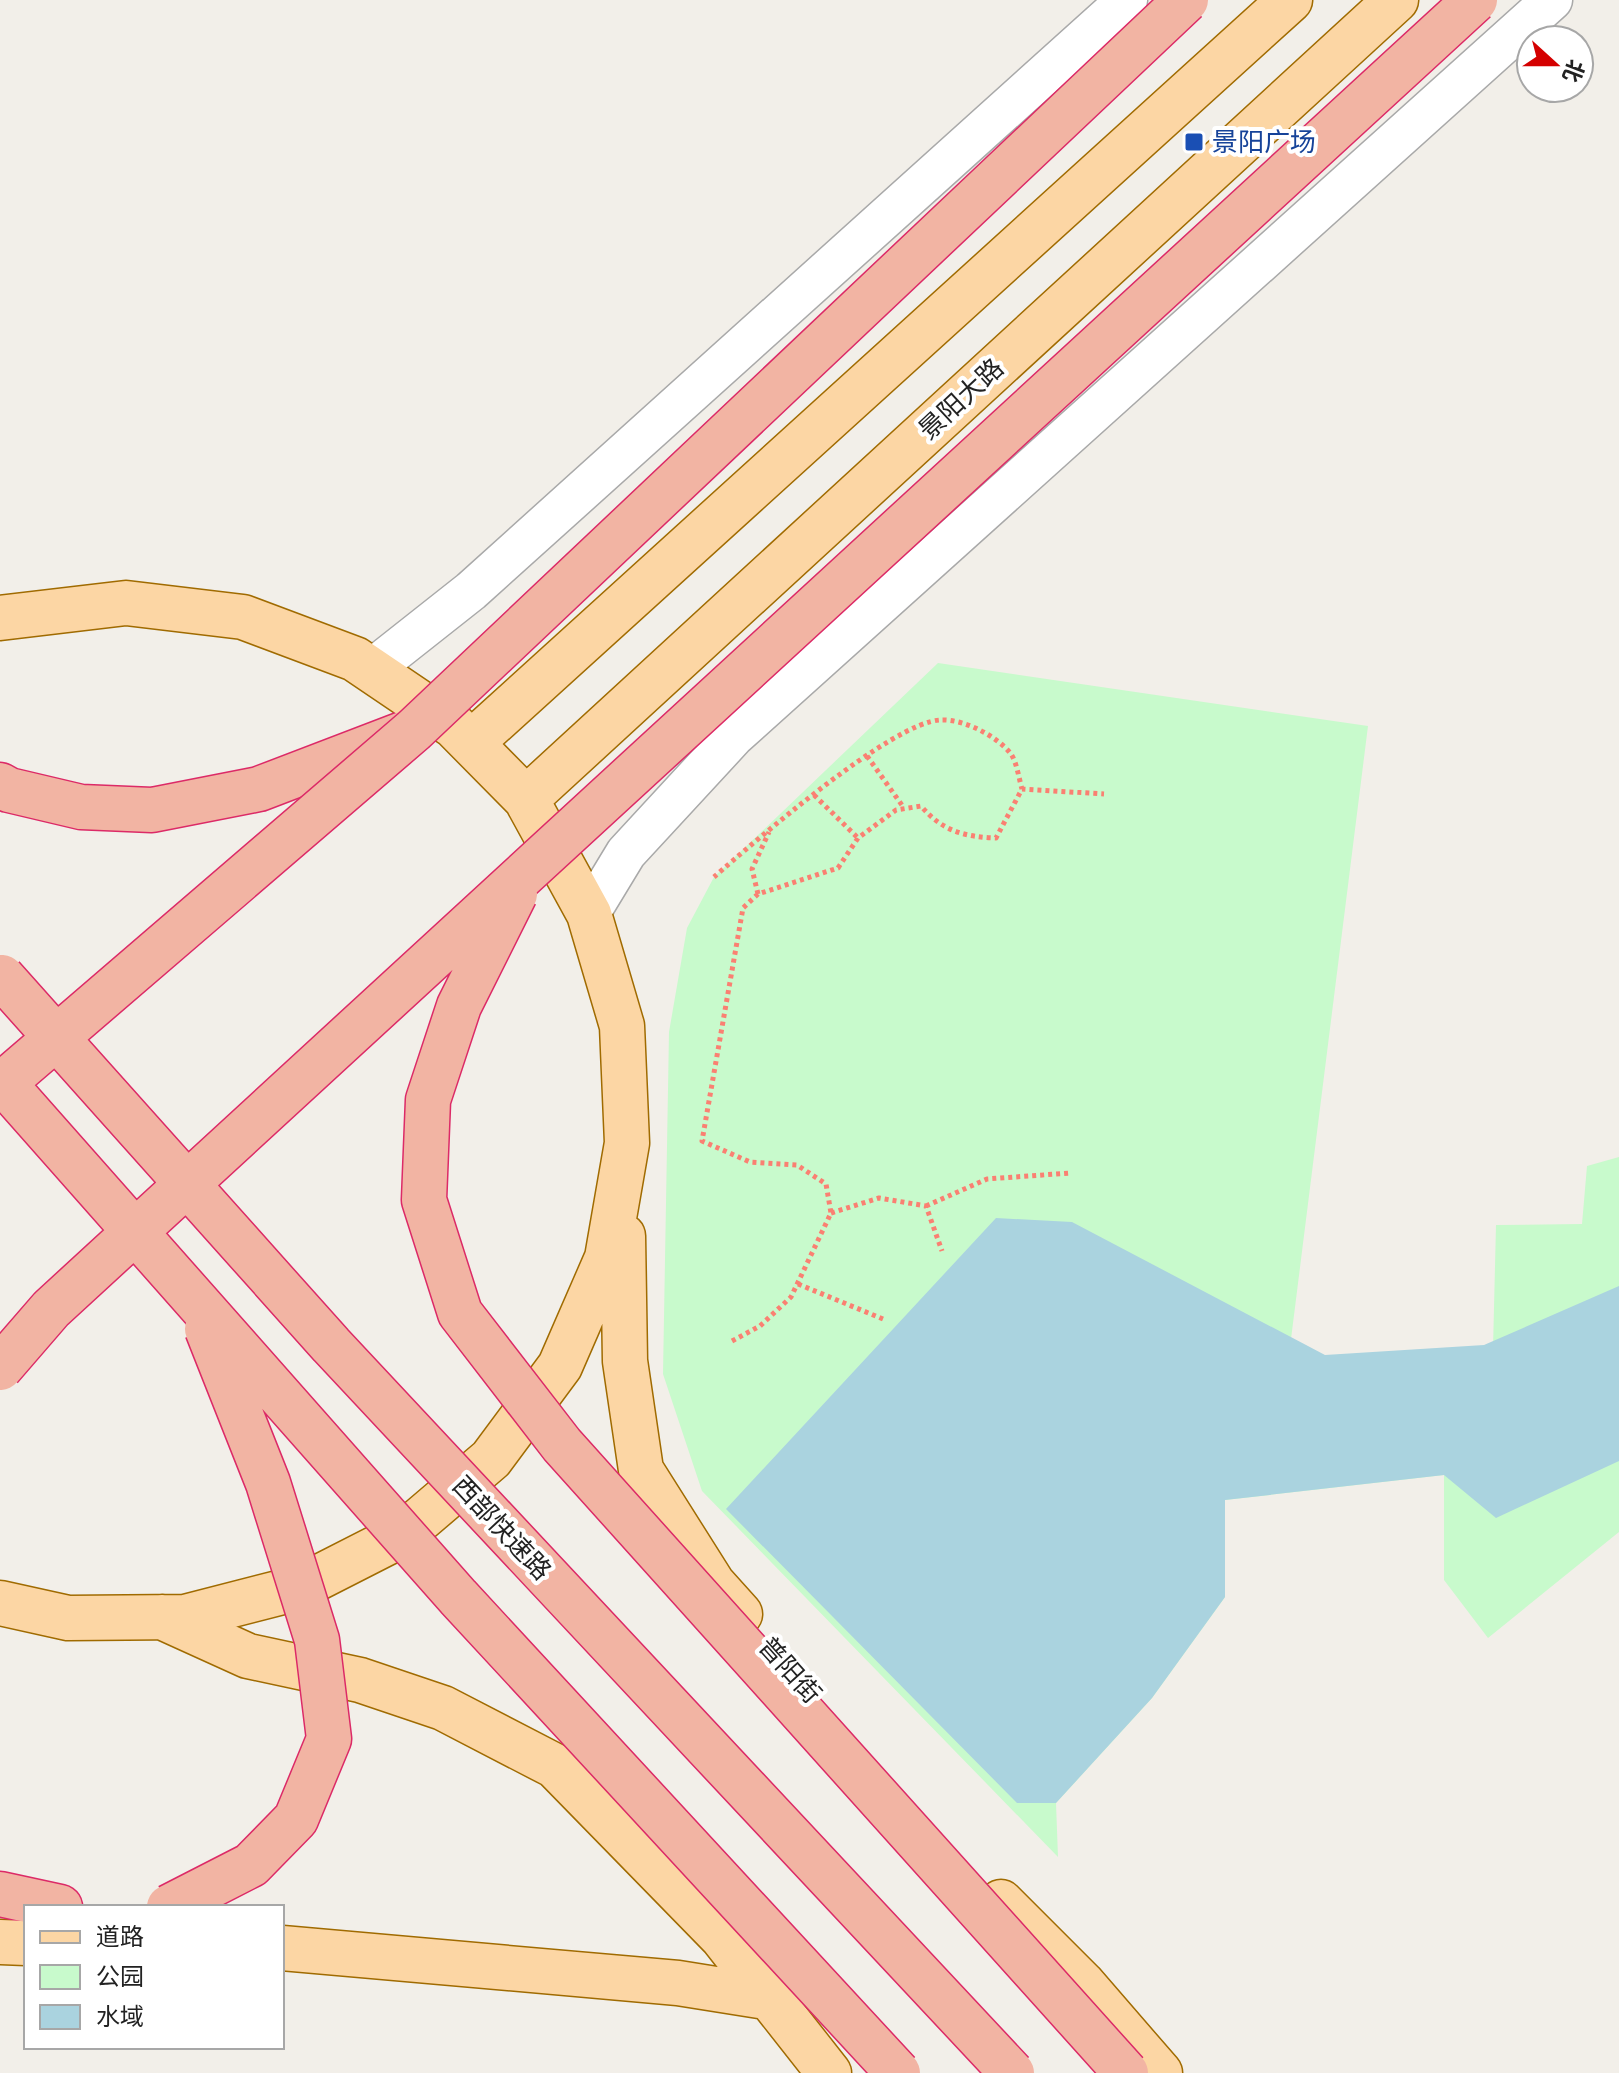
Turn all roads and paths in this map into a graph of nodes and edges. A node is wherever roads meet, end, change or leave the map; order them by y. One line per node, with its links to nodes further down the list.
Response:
1 (1127, 0): 10 (street)
2 (1186, 0): 11 (highway, bridge)
3 (1290, 0): 12 (main road)
4 (1396, 0): 18 (main road, 景阳大路)
5 (1475, 0): 22 (highway, bridge)
6 (1552, 0): 25 (street)
7 (0, 603): 8 (main road)
8 (46, 612): 9 (main road); 10 (main road)
9 (0, 618)
10 (371, 670): 12 (main road)
11 (414, 730): 14 (highway); 28 (highway, bridge)
12 (471, 743): 18 (main road)
13 (867, 756): 15 (path); 17 (path); 19 (path)
14 (0, 785)
15 (1022, 789): 16 (path); 19 (path)
16 (1104, 794)
17 (814, 795): 20 (path); 21 (path)
18 (526, 799): 25 (main road)
19 (905, 809): 21 (path)
20 (772, 827): 23 (path); 24 (path)
21 (858, 838): 24 (path)
22 (527, 869): 38 (highway, bridge); 51 (highway, bridge)
23 (714, 877)
24 (758, 894): 32 (path)
25 (589, 914): 29 (main road)
26 (0, 974): 50 (highway, 西部快速路, bridge)
27 (0, 1079): 35 (highway, bridge)
28 (0, 1086)
29 (622, 1173): 40 (main road); 52 (main road, 普阳街)
30 (1070, 1173): 31 (path)
31 (926, 1206): 32 (path); 33 (path)
32 (831, 1213): 34 (path)
33 (942, 1251)
34 (798, 1284): 36 (path); 37 (path)
35 (196, 1300): 43 (highway, bridge); 49 (highway, bridge)
36 (883, 1319)
37 (732, 1341)
38 (0, 1368)
39 (0, 1603): 40 (main road)
40 (162, 1617): 47 (main road)
41 (0, 1894): 42 (highway)
42 (51, 1905)
43 (173, 1905)
44 (0, 1942): 45 (main road)
45 (24, 1943)
46 (284, 1948): 47 (main road)
47 (766, 1997): 48 (main road)
48 (829, 2073)
49 (898, 2073)
50 (1012, 2073)
51 (1126, 2073)
52 (1160, 2073)

